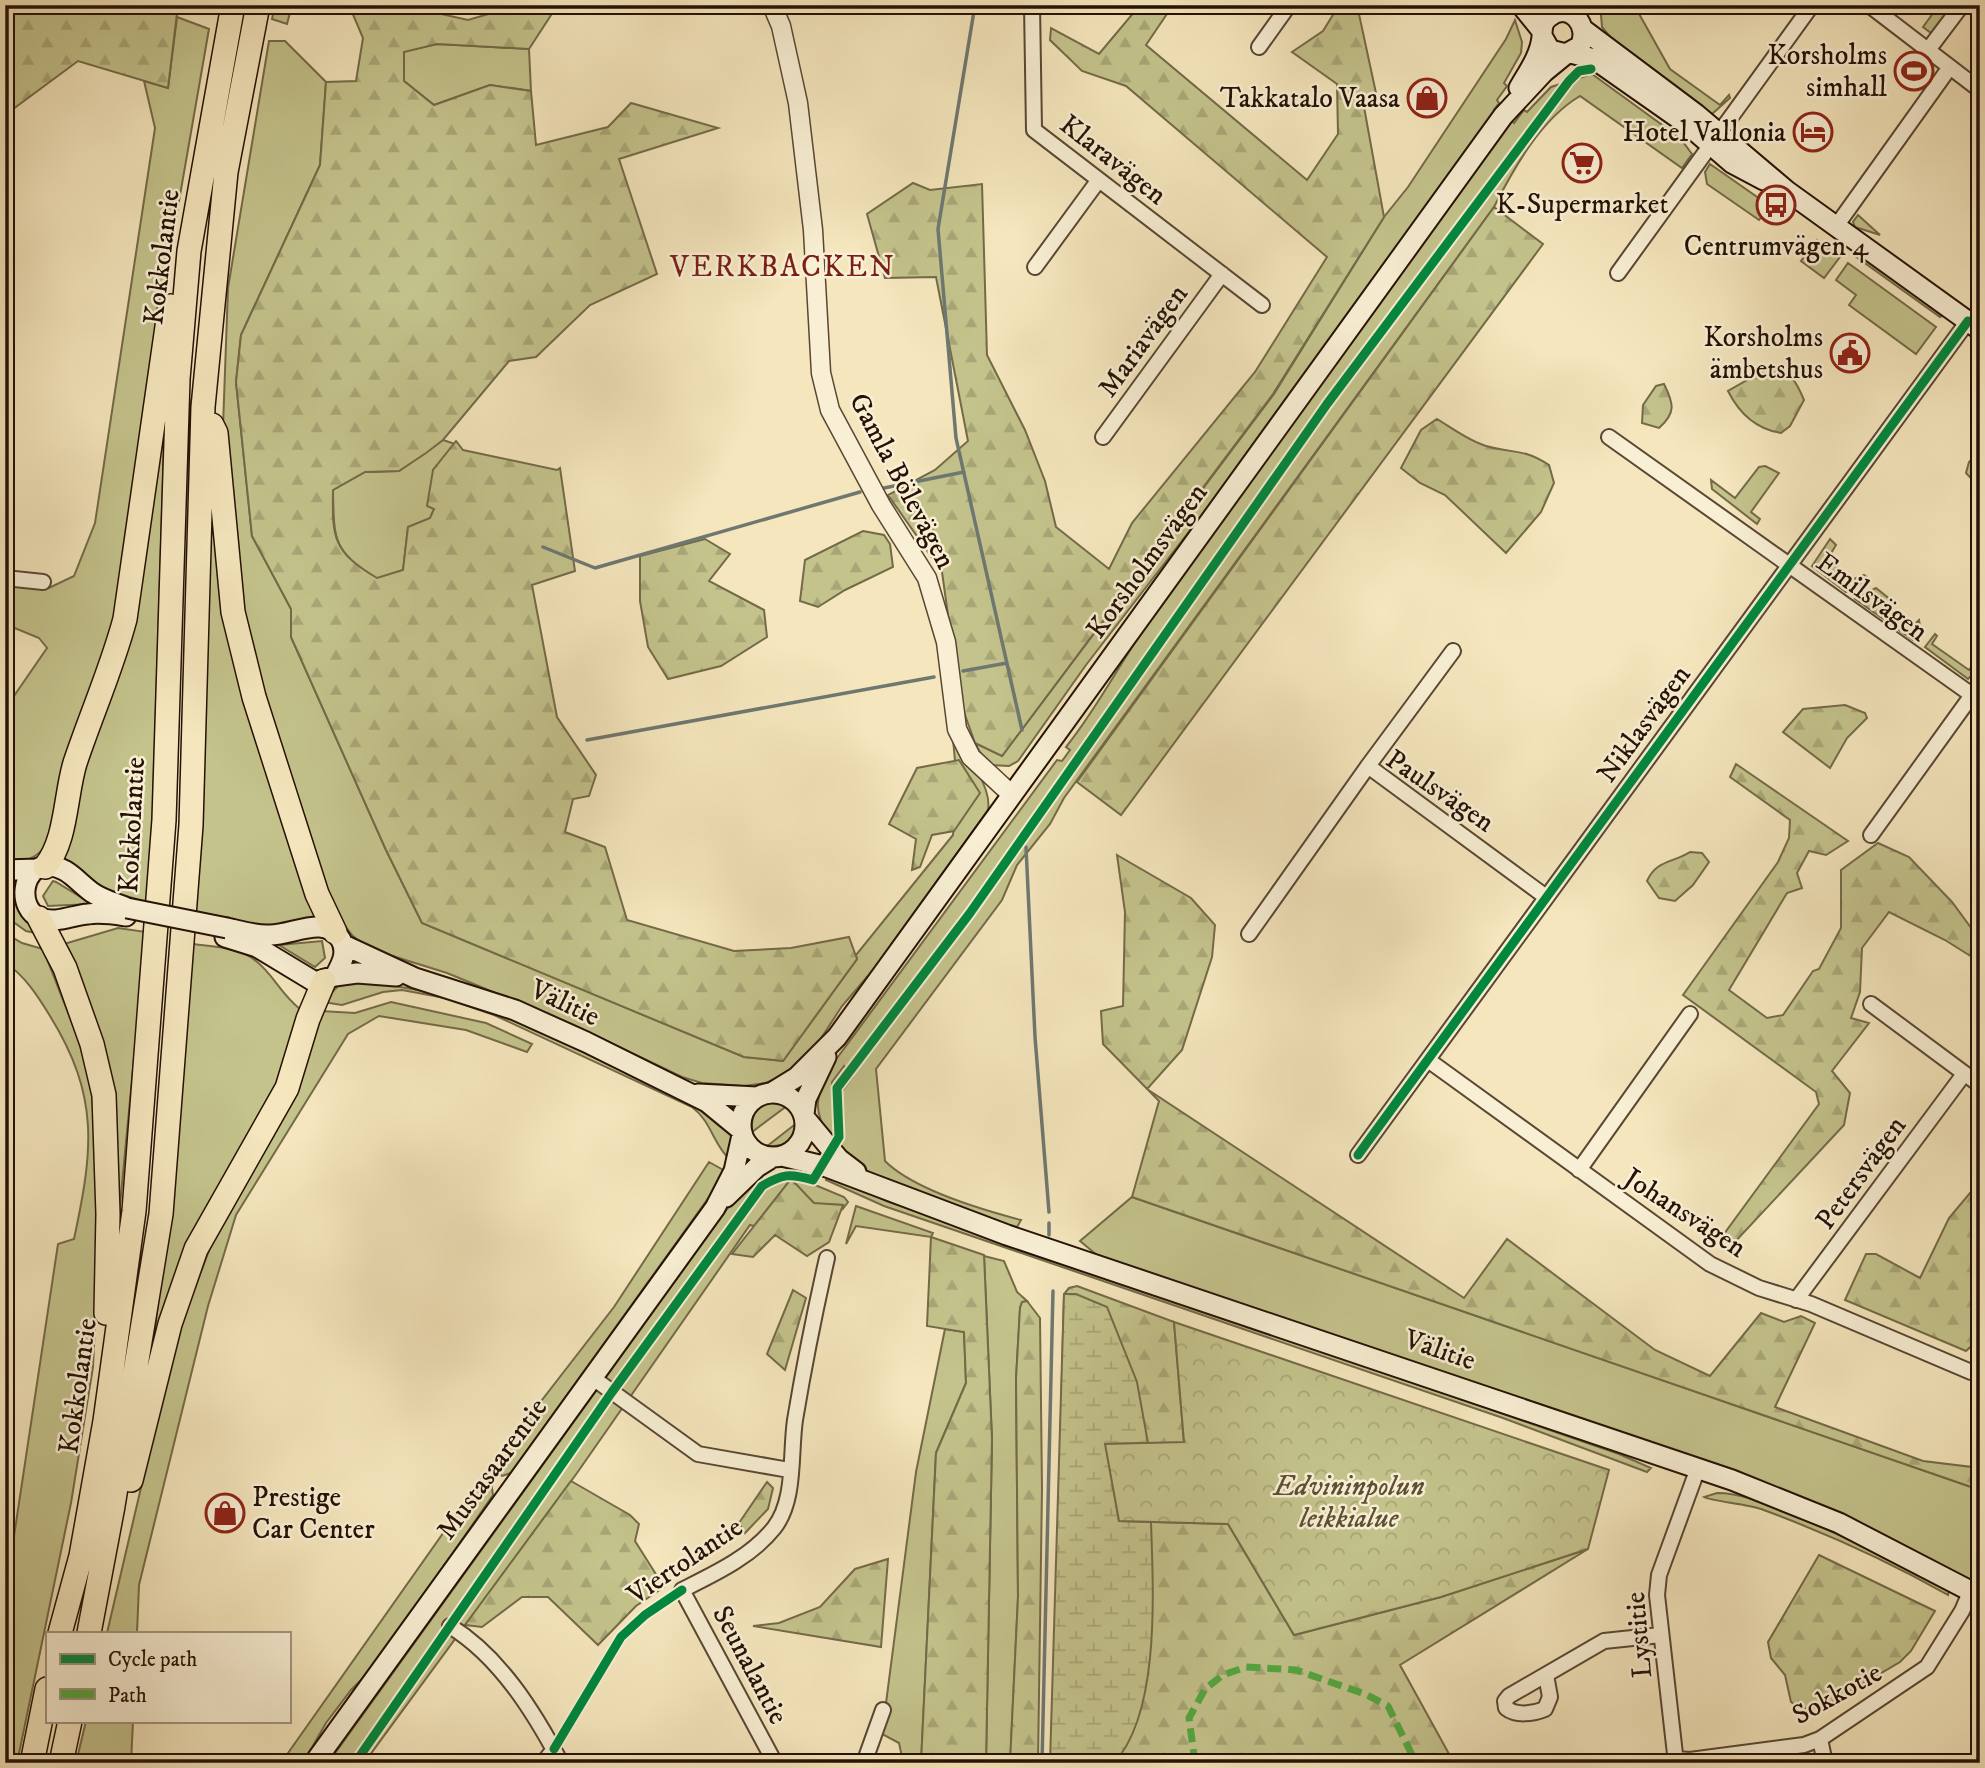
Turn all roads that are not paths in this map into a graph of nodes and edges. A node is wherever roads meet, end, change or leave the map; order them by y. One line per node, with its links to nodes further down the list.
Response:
1 (258, 5): 29 (highway, Kokkolantie)
2 (772, 5): 37 (street, Gamla Bölevägen)
3 (1032, 5): 21 (street, Klaravägen)
4 (1289, 5): 14 (street)
5 (1521, 5): 13 (main road)
6 (1590, 5): 12 (main road)
7 (1812, 5): 20 (street)
8 (1869, 5): 15 (street)
9 (1962, 5): 15 (street)
10 (1555, 9): 12 (main road); 13 (main road)
11 (231, 11): 23 (highway, Kokkolantie)
12 (1583, 27): 16 (main road); 20 (main road)
13 (1542, 33): 16 (main road); 19 (main road, Korsholmsvägen)
14 (1259, 47)
15 (1928, 50): 17 (street)
16 (1569, 53): 19 (main road, Korsholmsvägen); 20 (main road)
17 (1951, 67): 18 (street); 22 (street)
18 (1980, 90)
19 (1503, 116): 37 (main road, Korsholmsvägen)
20 (1711, 144): 22 (main road); 25 (street)
21 (1098, 181): 24 (street); 26 (street, Klaravägen)
22 (1837, 225): 28 (main road)
23 (189, 251): 39 (highway); 69 (highway, Kokkolantie)
24 (1035, 267)
25 (1618, 273)
26 (1222, 274): 27 (street, Klaravägen); 31 (street, Mariavägen)
27 (1262, 305)
28 (1974, 325): 32 (street, Niklasvägen)
29 (203, 407): 47 (highway); 72 (highway, Kokkolantie)
30 (1609, 437): 32 (street, Emilsvägen)
31 (1103, 438)
32 (1789, 565): 38 (street, Emilsvägen); 42 (street, Niklasvägen)
33 (5, 578): 34 (street)
34 (43, 582)
35 (1453, 651): 36 (street)
36 (1368, 766): 42 (street, Paulsvägen); 46 (street, Paulsvägen)
37 (1013, 795): 52 (main road, Korsholmsvägen)
38 (1871, 835)
39 (41, 868): 40 (main road); 43 (main road); 44 (main road)
40 (5, 870)
41 (5, 888): 43 (main road)
42 (1546, 897): 53 (street, Niklasvägen)
43 (32, 909): 44 (main road); 69 (highway)
44 (126, 912): 45 (main road)
45 (226, 932): 47 (main road); 49 (main road)
46 (1249, 934)
47 (339, 939): 48 (main road, Välitie); 49 (main road)
48 (415, 978): 49 (main road, Välitie); 56 (main road, Välitie)
49 (329, 979): 72 (highway)
50 (1871, 1004): 54 (street)
51 (1689, 1014): 62 (street)
52 (837, 1037): 57 (main road, Korsholmsvägen); 58 (main road, Korsholmsvägen)
53 (1429, 1060): 60 (street, Niklasvägen); 62 (street, Johansvägen)
54 (1964, 1074): 55 (street); 66 (street, Petersvägen)
55 (1980, 1085)
56 (687, 1092): 57 (main road, Välitie); 59 (main road, Välitie)
57 (764, 1095): 58 (main road); 59 (main road)
58 (804, 1116): 61 (main road); 63 (main road, Välitie)
59 (742, 1133): 61 (main road); 64 (main road, Mustasaarentie)
60 (1358, 1155)
61 (777, 1157): 63 (main road, Välitie); 64 (main road, Mustasaarentie)
62 (1579, 1170): 66 (street, Johansvägen)
63 (870, 1183): 70 (main road, Välitie)
64 (715, 1208): 68 (main road, Mustasaarentie)
65 (827, 1258): 71 (street, Viertolantie)
66 (1796, 1300): 67 (street, Johansvägen)
67 (1980, 1370)
68 (593, 1378): 71 (street); 88 (main road, Mustasaarentie)
69 (105, 1421): 76 (highway, Kokkolantie)
70 (1698, 1468): 74 (main road, Välitie); 78 (street, Lystitie)
71 (789, 1470): 73 (street, Viertolantie)
72 (113, 1506): 77 (highway, Kokkolantie)
73 (682, 1590): 91 (street, Seunalantie)
74 (1975, 1593): 83 (street, Sokkotie)
75 (450, 1626): 84 (street)
76 (60, 1632)
77 (89, 1632)
78 (1661, 1635): 79 (street); 85 (street, Lystitie)
79 (1546, 1675)
80 (46, 1694): 86 (highway)
81 (883, 1710): 92 (street)
82 (70, 1722): 87 (highway)
83 (1820, 1739): 85 (street, Sokkotie); 93 (street)
84 (554, 1749): 89 (street); 90 (street)
85 (1676, 1761)
86 (32, 1763)
87 (61, 1763)
88 (314, 1763)
89 (543, 1763)
90 (561, 1763)
91 (775, 1763)
92 (864, 1763)
93 (1825, 1763)

